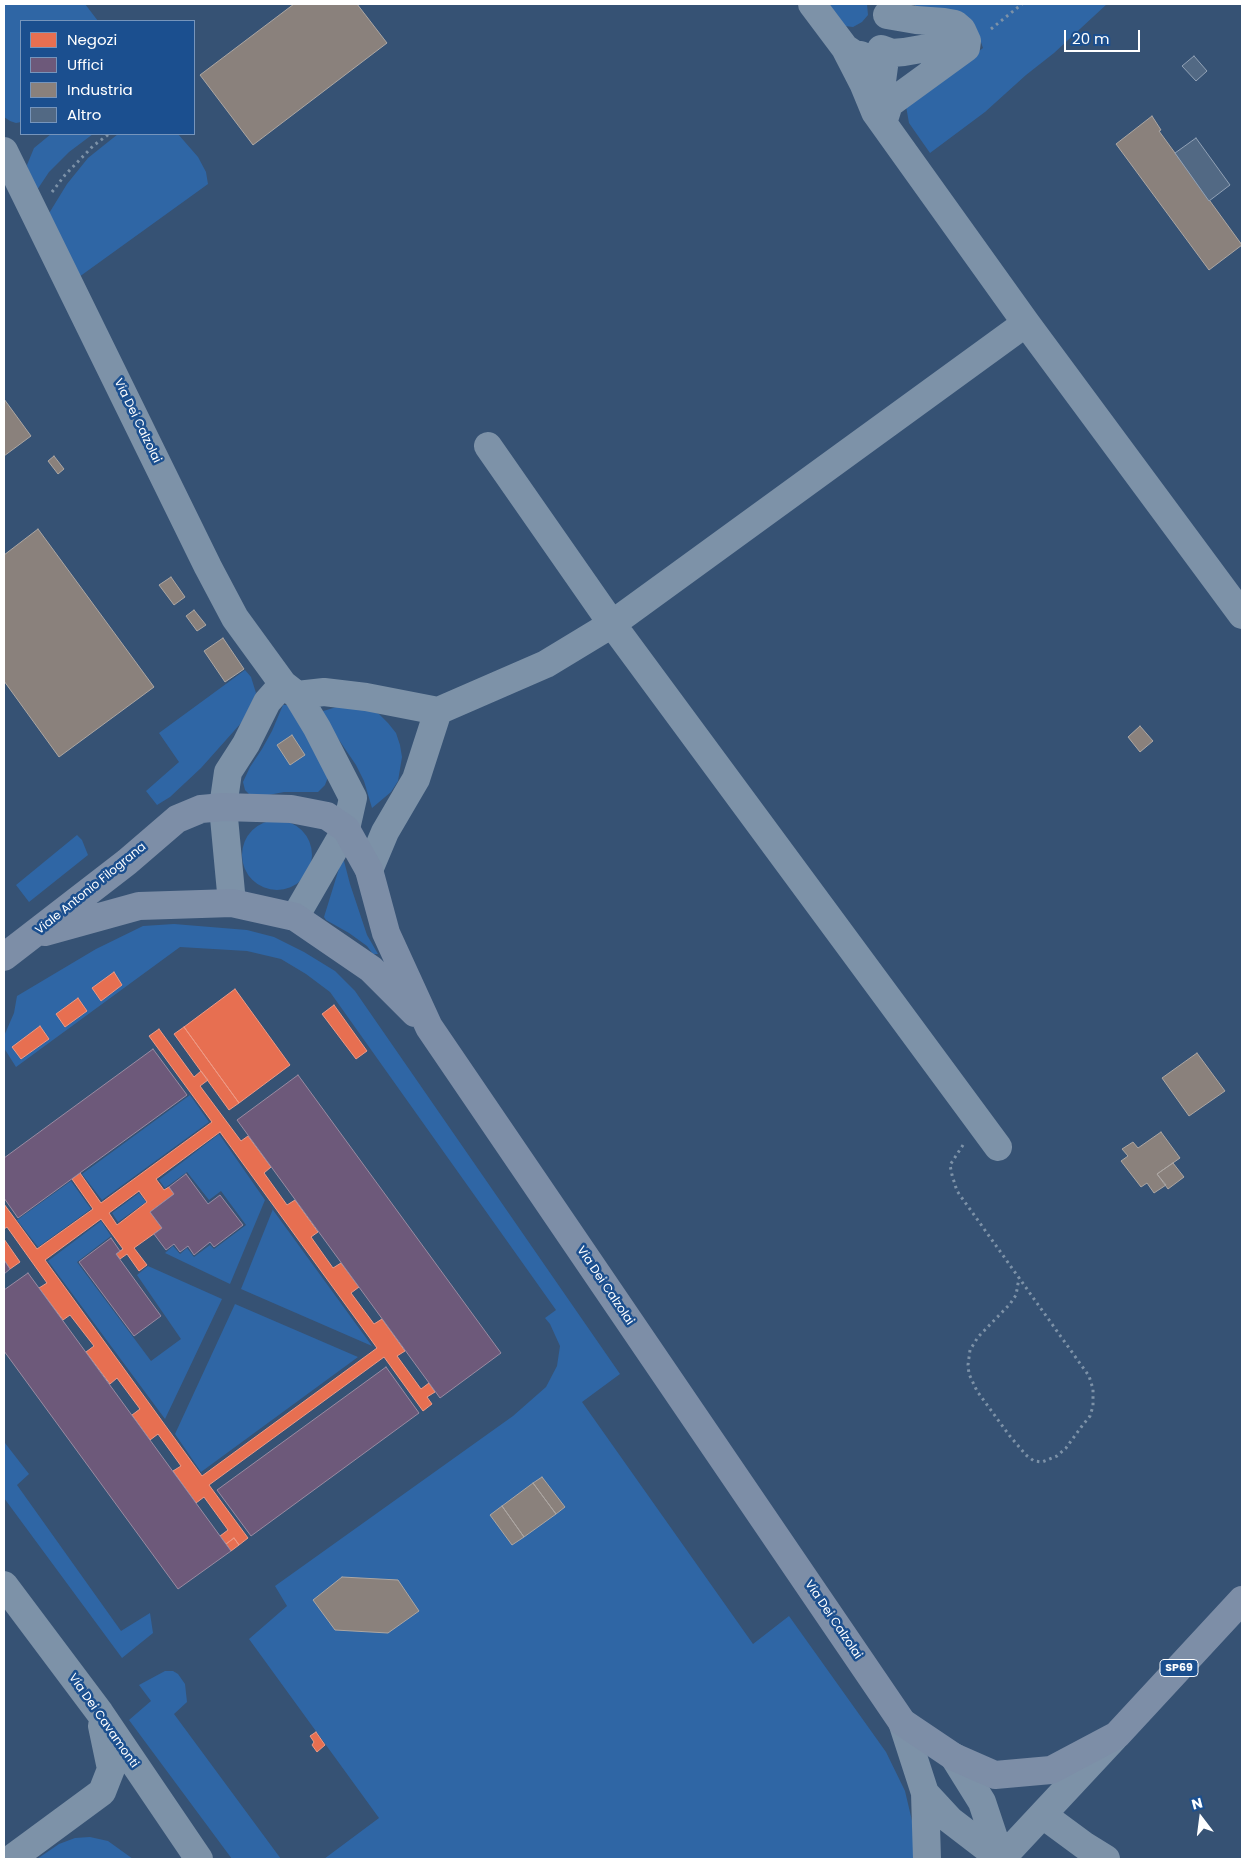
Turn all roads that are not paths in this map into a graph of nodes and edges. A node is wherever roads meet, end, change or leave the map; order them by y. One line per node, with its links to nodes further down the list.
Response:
1 (812, 4): 4 (street)
2 (884, 9): 3 (street); 5 (street)
3 (967, 41): 5 (street); 6 (street)
4 (845, 48): 5 (street); 6 (street)
5 (881, 49): 6 (street)
6 (883, 123): 8 (street)
7 (4, 151): 12 (street, Via Dei Calzolai)
8 (1026, 323): 10 (street); 11 (street)
9 (488, 446): 11 (street)
10 (1242, 615)
11 (612, 624): 13 (street); 22 (street)
12 (290, 689): 13 (street); 14 (street); 15 (street, Via Dei Calzolai)
13 (438, 711): 16 (street)
14 (223, 807): 15 (main road); 17 (street); 19 (main road, Viale Antonio Filograna)
15 (346, 829): 16 (main road, Via Dei Calzolai); 18 (street, Via Dei Calzolai)
16 (369, 870): 21 (main road, Via Dei Calzolai)
17 (232, 903): 18 (main road); 19 (main road)
18 (295, 917): 21 (main road)
19 (32, 936): 20 (main road, Viale Antonio Filograna)
20 (4, 957)
21 (429, 1027): 26 (main road, Via Dei Calzolai)
22 (998, 1146)
23 (4, 1585): 25 (street, Via Dei Cavamonti)
24 (1242, 1600): 27 (main road, SP69)
25 (100, 1713): 32 (street); 33 (street, Via Dei Cavamonti)
26 (902, 1722): 28 (main road); 29 (street)
27 (1117, 1735): 28 (main road); 30 (street, SP69)
28 (954, 1757): 35 (street)
29 (925, 1793): 34 (street); 35 (street)
30 (1042, 1815): 31 (street); 35 (street, SP69)
31 (1088, 1855)
32 (11, 1859)
33 (199, 1859)
34 (927, 1859)
35 (1001, 1859)

